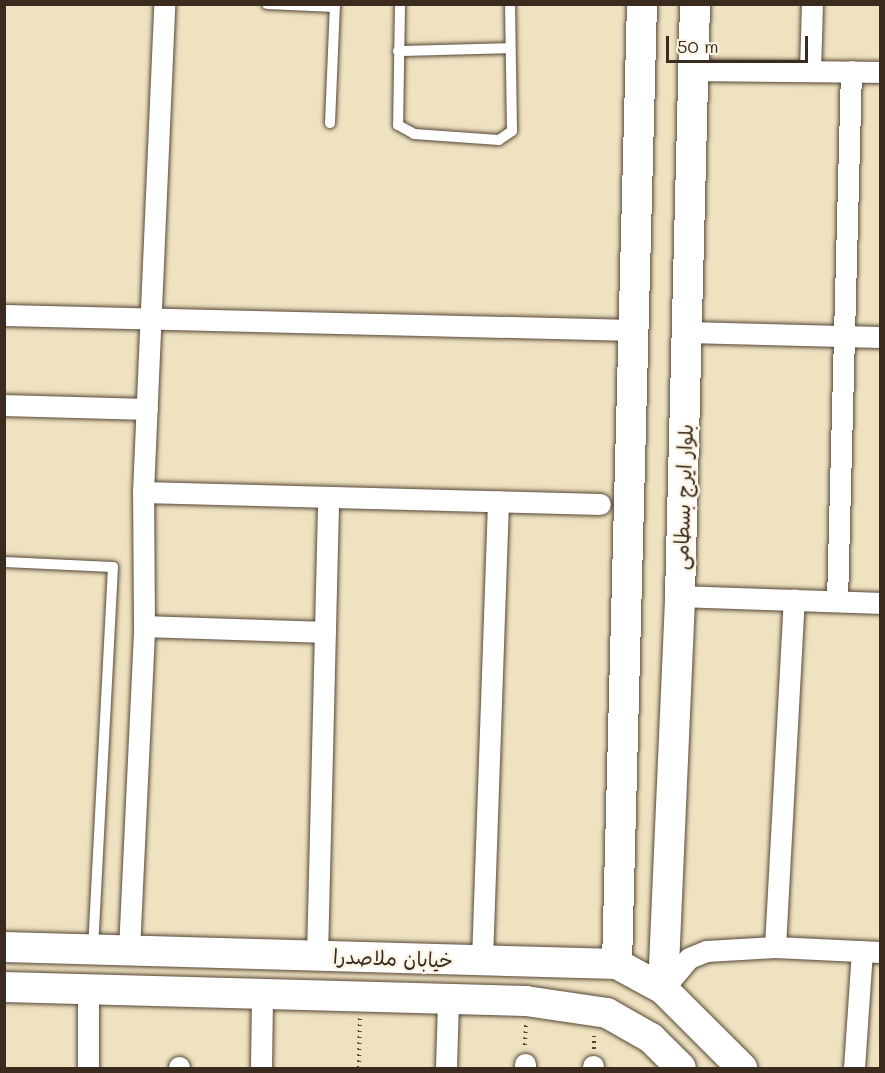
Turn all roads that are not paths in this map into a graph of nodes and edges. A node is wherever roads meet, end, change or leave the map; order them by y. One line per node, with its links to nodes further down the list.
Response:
1 (164, 4): 17 (street)
2 (267, 4): 8 (lane)
3 (400, 4): 10 (lane)
4 (510, 4): 9 (lane)
5 (642, 4): 18 (street)
6 (695, 4): 11 (street, بلوار ایرج بسطامی)
7 (812, 4): 12 (street)
8 (335, 6): 15 (lane)
9 (510, 48): 10 (lane); 10 (lane)
10 (398, 51)
11 (694, 70): 12 (street); 19 (street, بلوار ایرج بسطامی)
12 (810, 71): 13 (street)
13 (851, 71): 14 (street); 20 (street)
14 (880, 72)
15 (330, 123)
16 (4, 315): 17 (street)
17 (152, 318): 18 (street); 23 (street)
18 (634, 330): 42 (street)
19 (687, 332): 20 (street); 29 (street, بلوار ایرج بسطامی)
20 (842, 336): 21 (street); 31 (street)
21 (880, 337)
22 (4, 405): 23 (street)
23 (147, 409): 24 (street)
24 (143, 492): 25 (street); 33 (street)
25 (328, 497): 26 (street); 34 (street)
26 (498, 501): 27 (street); 41 (street)
27 (600, 504)
28 (4, 562): 37 (lane)
29 (680, 596): 30 (street); 45 (street, بلوار ایرج بسطامی)
30 (794, 600): 31 (street); 36 (street)
31 (837, 602): 32 (street)
32 (880, 603)
33 (144, 626): 34 (street); 38 (street)
34 (325, 632): 40 (street)
35 (4, 947): 37 (street, خیابان ملاصدرا)
36 (775, 947): 39 (street); 45 (street)
37 (93, 949): 38 (street, خیابان ملاصدرا)
38 (129, 950): 40 (street, خیابان ملاصدرا)
39 (871, 952): 53 (street)
40 (317, 956): 41 (street, خیابان ملاصدرا)
41 (482, 960): 42 (street, خیابان ملاصدرا)
42 (617, 964): 45 (street, خیابان ملاصدرا)
43 (4, 987): 44 (street, خیابان ملاصدرا)
44 (88, 989): 46 (street, خیابان ملاصدرا); 48 (street)
45 (663, 989): 52 (street, خیابان ملاصدرا)
46 (262, 995): 47 (street, خیابان ملاصدرا); 49 (street)
47 (448, 999): 50 (street); 51 (street, خیابان ملاصدرا)
48 (88, 1068)
49 (261, 1068)
50 (446, 1068)
51 (681, 1068)
52 (742, 1068)
53 (854, 1068)

